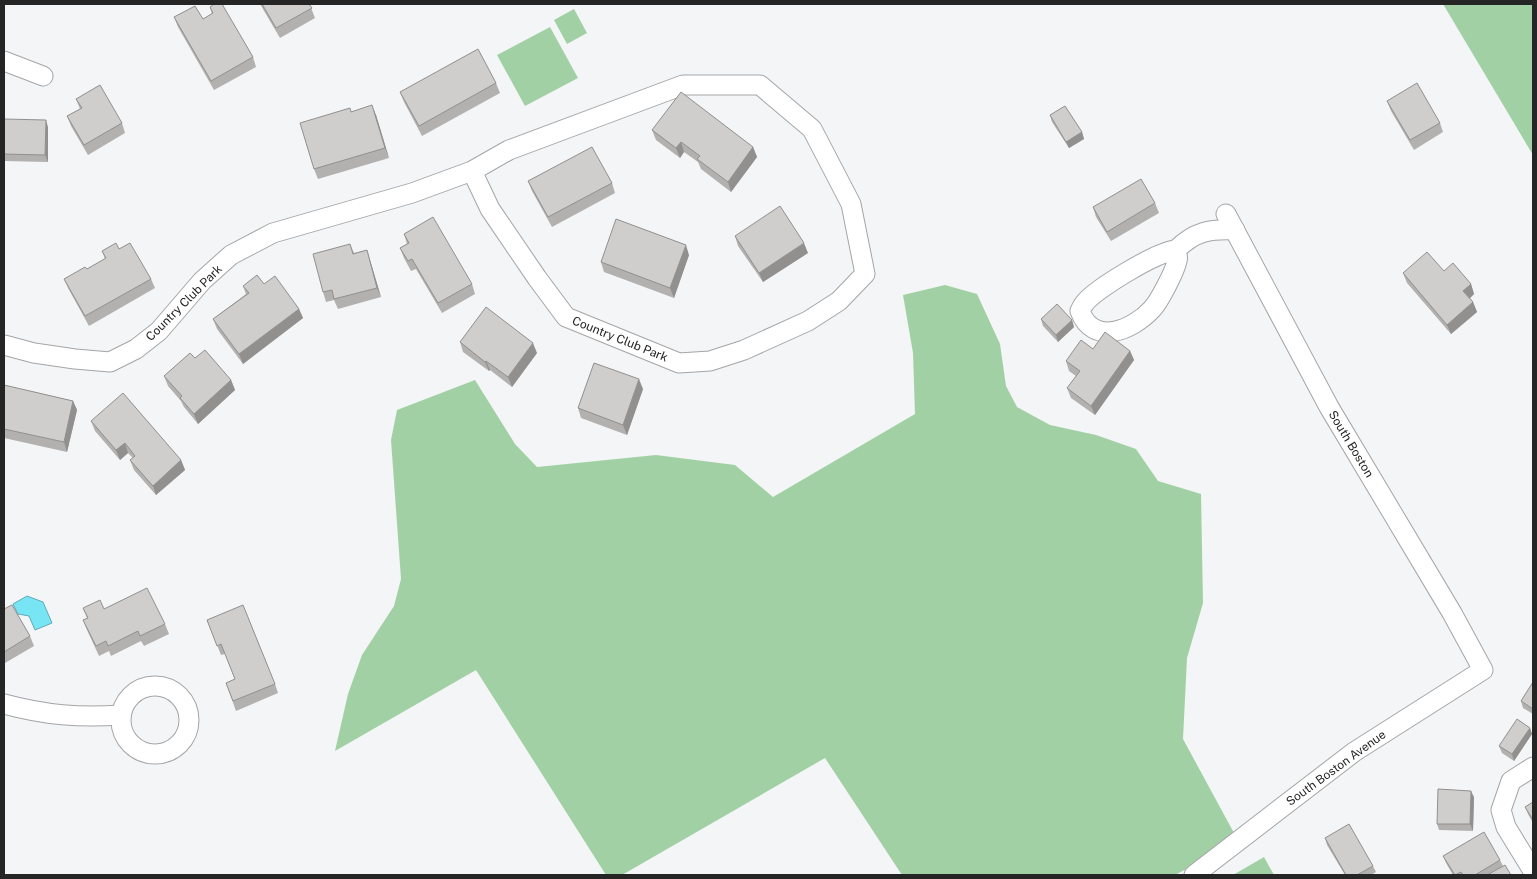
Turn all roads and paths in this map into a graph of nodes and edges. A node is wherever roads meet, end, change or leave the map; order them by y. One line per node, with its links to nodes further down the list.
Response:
1 (4, 61): 2 (street)
2 (43, 76)
3 (472, 170): 3 (street, Country Club Park); 5 (street, Country Club Park)
4 (1176, 250): 4 (street); 6 (street, South Boston)
5 (4, 345)
6 (1484, 670): 11 (street, South Boston Avenue)
7 (4, 704): 8 (street)
8 (121, 715)
9 (1533, 767): 10 (street)
10 (1533, 871)
11 (1194, 875)

